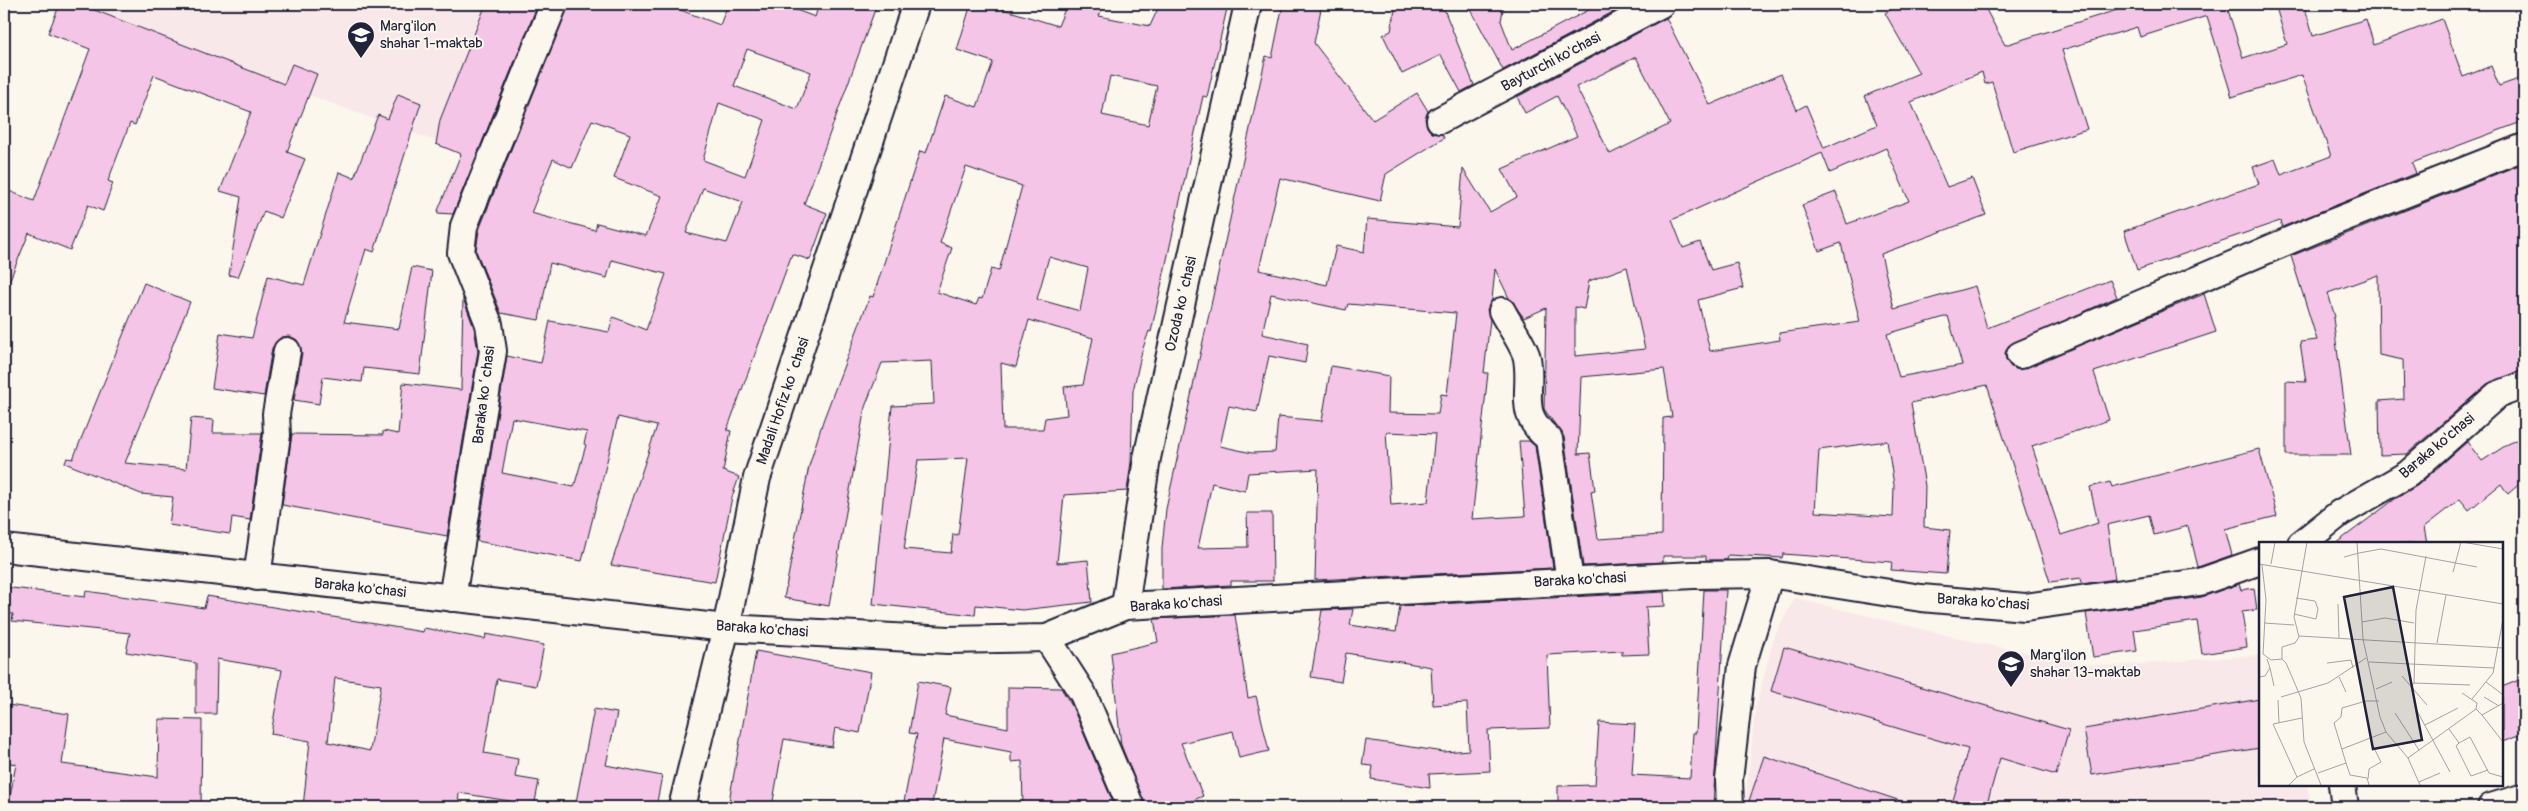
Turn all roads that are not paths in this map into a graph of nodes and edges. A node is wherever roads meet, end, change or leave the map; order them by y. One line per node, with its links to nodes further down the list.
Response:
1 (554, 4): 17 (street, Baraka koʻchasi)
2 (916, 4): 19 (street, Madali Hofiz koʻchasi)
3 (1248, 4): 18 (street, Ozoda koʻchasi)
4 (1645, 8): 5 (street, Bayturchi ko'chasi)
5 (1440, 120)
6 (2524, 147): 9 (street)
7 (1502, 311): 16 (street)
8 (287, 351): 15 (street)
9 (2020, 355)
10 (2524, 385): 11 (street, Baraka ko'chasi)
11 (2304, 542)
12 (4, 548): 15 (street, Baraka ko'chasi)
13 (2259, 560): 14 (street, Baraka ko'chasi)
14 (1770, 574): 16 (street, Baraka ko'chasi); 25 (street)
15 (257, 577): 17 (street, Baraka ko'chasi)
16 (1570, 581): 18 (street, Baraka ko'chasi)
17 (452, 598): 19 (street, Baraka ko'chasi)
18 (1125, 606): 20 (street, Baraka ko'chasi)
19 (726, 628): 20 (street, Baraka ko'chasi); 23 (street, Madali Hofiz koʻchasi)
20 (1047, 638): 24 (street)
21 (2342, 786): 26 (street)
22 (2524, 798): 27 (street)
23 (682, 807)
24 (1130, 807)
25 (1730, 807)
26 (2345, 807)
27 (2491, 807)

